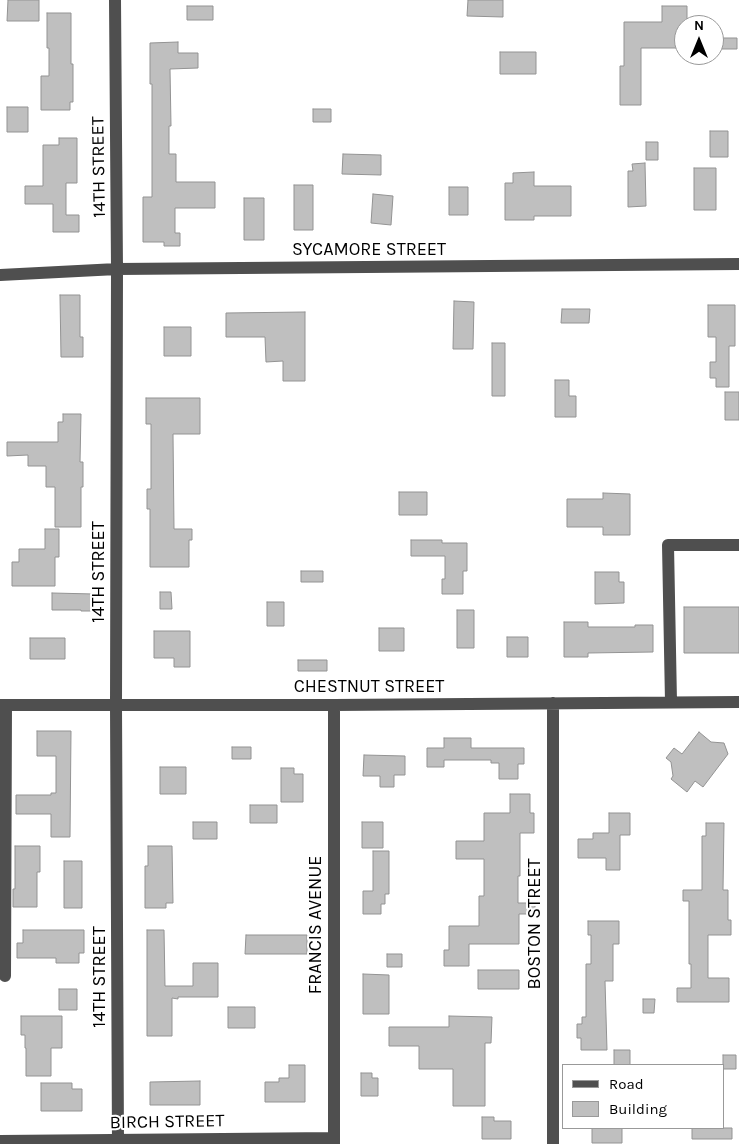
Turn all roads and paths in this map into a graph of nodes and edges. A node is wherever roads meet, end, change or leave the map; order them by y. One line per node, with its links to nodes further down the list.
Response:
1 (115, 0): 3 (street, 14TH STREET)
2 (739, 264): 3 (street, SYCAMORE STREET)
3 (117, 269): 4 (street, SYCAMORE STREET); 10 (street, 14TH STREET)
4 (0, 275)
5 (739, 545): 6 (street)
6 (671, 702): 7 (street, CHESTNUT STREET); 8 (street, CHESTNUT STREET)
7 (739, 702)
8 (553, 703): 11 (street, CHESTNUT STREET); 16 (street, BOSTON STREET)
9 (3, 705): 10 (street, CHESTNUT STREET); 12 (street)
10 (116, 705): 11 (street, CHESTNUT STREET); 15 (street, 14TH STREET)
11 (334, 705): 14 (street, FRANCIS AVENUE)
12 (5, 976)
13 (0, 1141): 15 (street, BIRCH STREET)
14 (334, 1141): 15 (street, BIRCH STREET)
15 (118, 1142)
16 (553, 1144)

